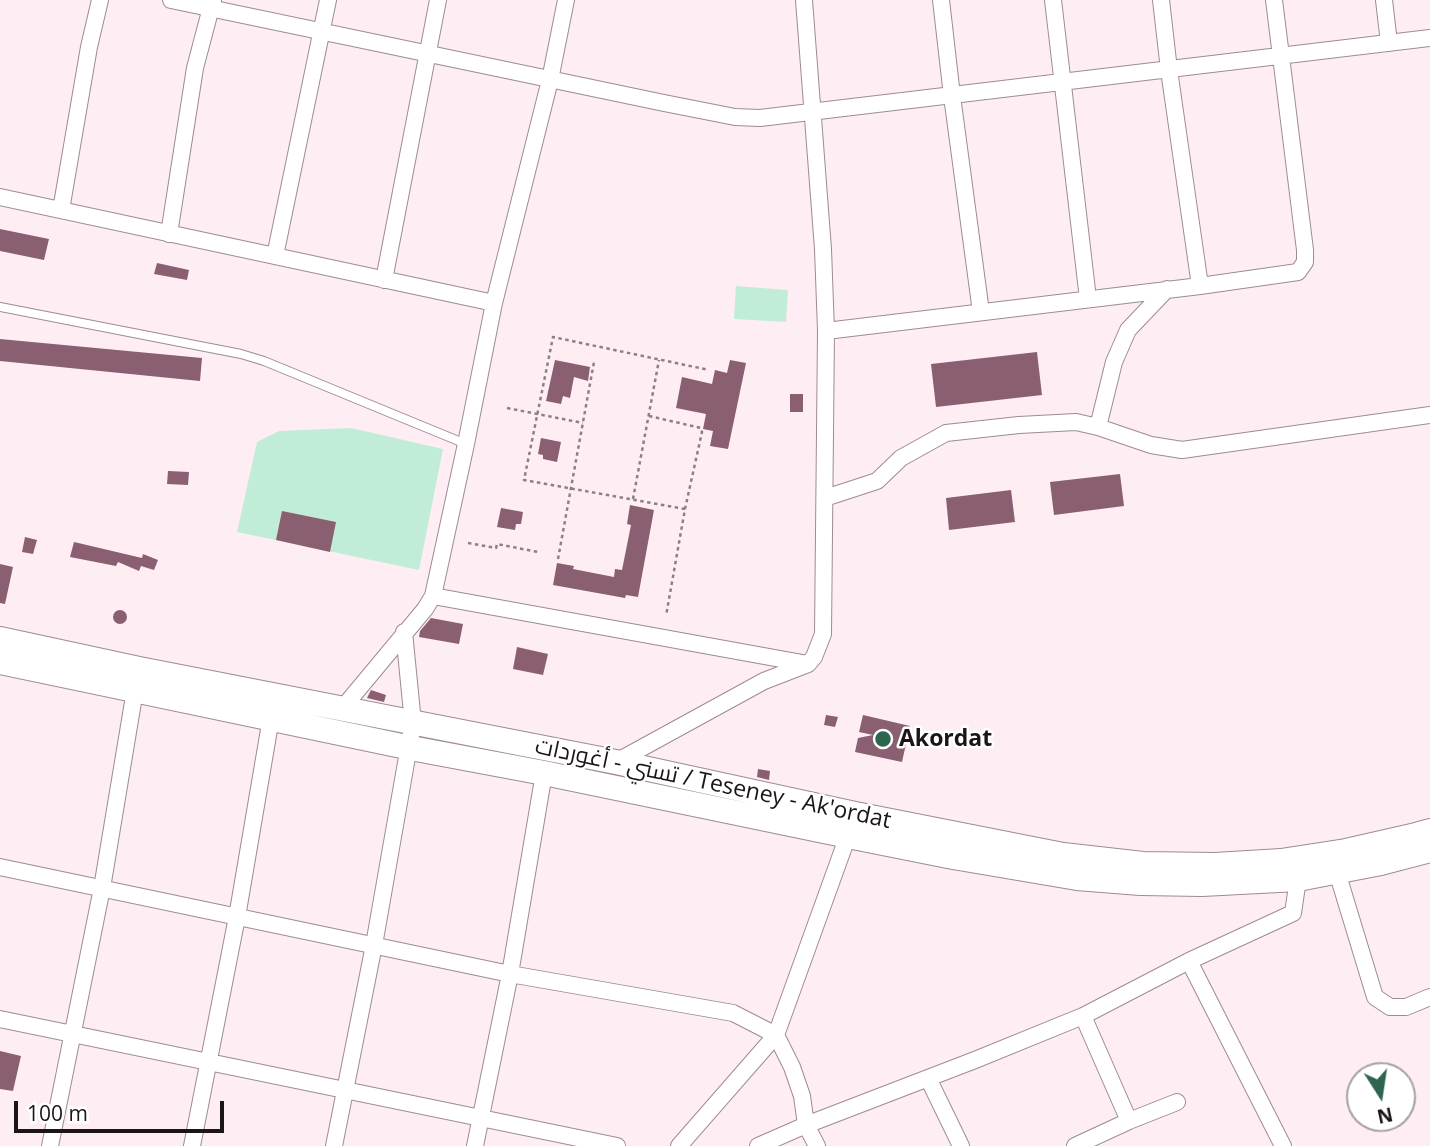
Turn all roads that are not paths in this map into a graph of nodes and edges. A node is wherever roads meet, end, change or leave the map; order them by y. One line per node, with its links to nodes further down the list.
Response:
1 (100, 0): 24 (street)
2 (171, 0): 12 (street)
3 (328, 0): 13 (street)
4 (438, 0): 16 (street)
5 (566, 0): 19 (street)
6 (804, 0): 22 (street)
7 (941, 0): 21 (street)
8 (1053, 0): 20 (street)
9 (1161, 0): 18 (street)
10 (1274, 0): 17 (street)
11 (1384, 0): 15 (street)
12 (213, 4): 13 (street); 25 (street)
13 (321, 32): 16 (street); 26 (street)
14 (1430, 38): 15 (street)
15 (1389, 43): 17 (street)
16 (428, 54): 19 (street); 27 (street)
17 (1280, 57): 18 (street); 28 (street)
18 (1169, 70): 20 (street); 28 (street)
19 (550, 80): 22 (street); 31 (street)
20 (1063, 83): 21 (street); 30 (street)
21 (952, 96): 22 (street); 33 (street)
22 (813, 113): 34 (street)
23 (0, 197): 24 (street)
24 (61, 210): 25 (street)
25 (169, 234): 26 (street)
26 (275, 256): 27 (street)
27 (384, 280): 31 (street)
28 (1200, 286): 29 (street)
29 (1167, 289): 30 (street); 36 (street)
30 (1088, 299): 33 (street)
31 (494, 303): 37 (street)
32 (0, 307): 37 (lane)
33 (981, 312): 34 (street)
34 (827, 331): 38 (street)
35 (1430, 415): 36 (street)
36 (1098, 427): 38 (street)
37 (466, 443): 39 (street)
38 (825, 498): 42 (street)
39 (433, 596): 40 (street); 42 (street)
40 (404, 632): 44 (street); 46 (street)
41 (1, 660): 43 (main road); 44 (main road, تسني - أغوردات / Teseney - Ak'ordat)
42 (808, 664): 47 (street)
43 (135, 690): 45 (main road); 55 (street)
44 (341, 710): 46 (main road, تسني - أغوردات / Teseney - Ak'ordat)
45 (271, 718): 46 (main road); 56 (street)
46 (411, 735): 47 (main road, تسني - أغوردات / Teseney - Ak'ordat); 48 (main road); 57 (street)
47 (616, 762): 49 (main road, تسني - أغوردات / Teseney - Ak'ordat)
48 (544, 773): 49 (main road); 59 (street)
49 (851, 825): 50 (main road, تسني - أغوردات / Teseney - Ak'ordat); 54 (main road); 64 (street)
50 (1430, 831)
51 (1430, 850): 53 (main road)
52 (0, 867): 55 (street)
53 (1336, 872): 54 (main road); 60 (street)
54 (1298, 879): 58 (street)
55 (102, 888): 56 (street); 63 (street)
56 (237, 917): 57 (street); 65 (street)
57 (374, 946): 59 (street); 67 (street)
58 (1189, 961): 61 (street); 82 (street)
59 (510, 974): 64 (street); 69 (street)
60 (1429, 1002)
61 (1083, 1016): 66 (street); 70 (street)
62 (0, 1019): 63 (street)
63 (73, 1034): 65 (street); 72 (street)
64 (776, 1035): 71 (street); 77 (street)
65 (209, 1062): 67 (street); 73 (street)
66 (928, 1078): 71 (street); 80 (street)
67 (345, 1091): 69 (street); 74 (street)
68 (1177, 1102): 70 (street)
69 (481, 1119): 75 (street); 76 (street)
70 (1129, 1121): 81 (street)
71 (806, 1125): 78 (street); 79 (street)
72 (50, 1146)
73 (192, 1146)
74 (334, 1146)
75 (475, 1146)
76 (617, 1146)
77 (679, 1146)
78 (758, 1146)
79 (817, 1146)
80 (961, 1146)
81 (1075, 1146)
82 (1283, 1146)

